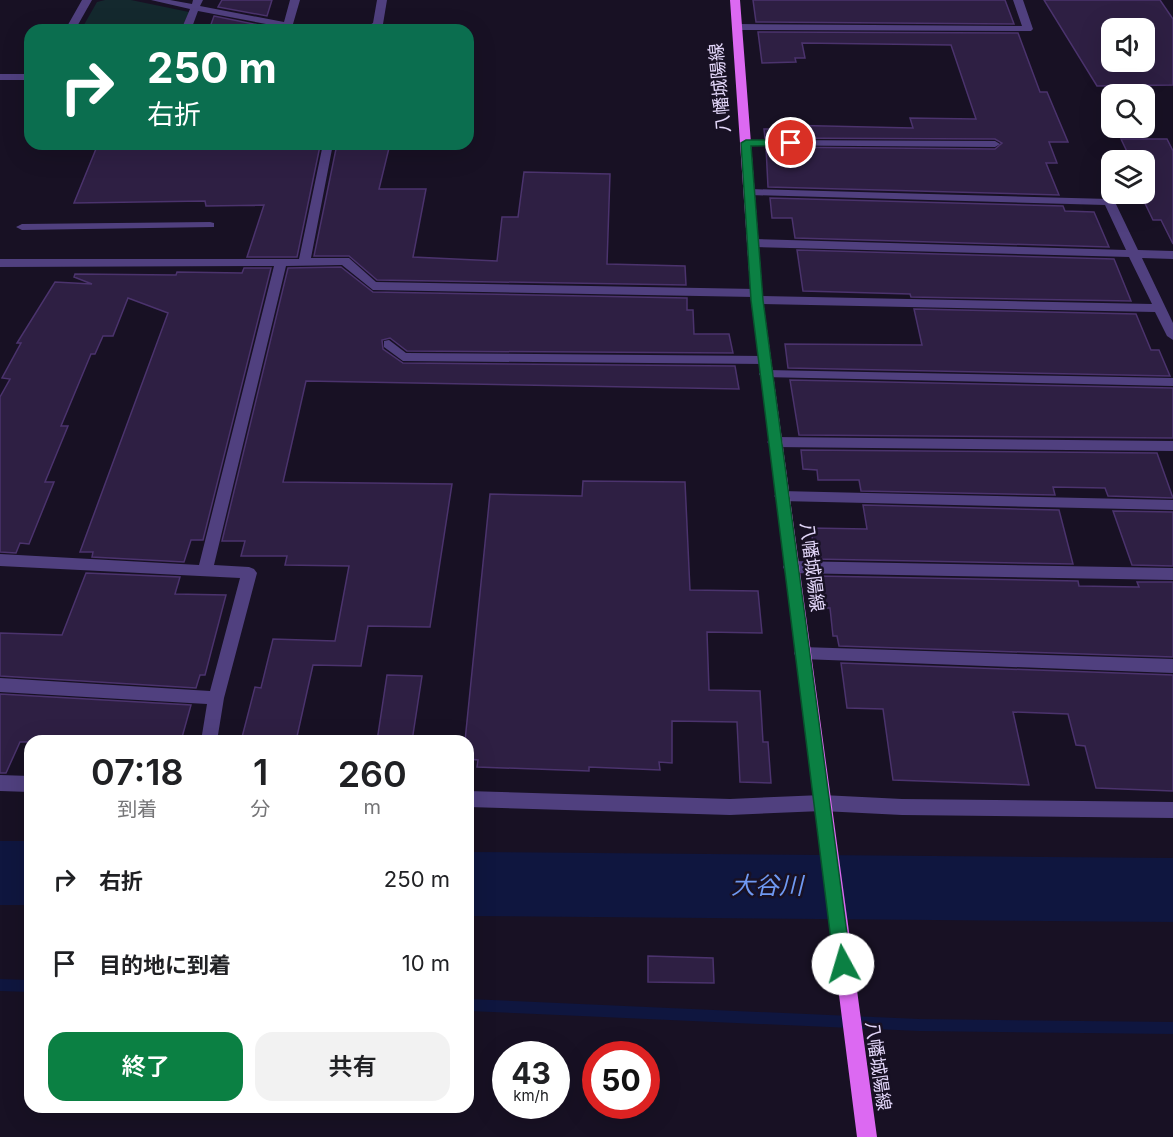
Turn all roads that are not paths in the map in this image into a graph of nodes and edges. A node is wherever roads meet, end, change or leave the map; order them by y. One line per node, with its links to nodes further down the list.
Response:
1 (87, 0): 8 (street)
2 (156, 0): 7 (street)
3 (296, 0): 11 (street)
4 (382, 0): 12 (street)
5 (735, 0): 13 (main road, 八幡城陽線)
6 (1018, 0): 13 (street)
7 (196, 4): 9 (street); 10 (street)
8 (73, 24)
9 (188, 24)
10 (271, 24)
11 (287, 24)
12 (378, 24)
13 (737, 27): 16 (main road, 八幡城陽線)
14 (0, 77): 15 (street)
15 (24, 77)
16 (746, 143): 17 (street); 19 (main road, 八幡城陽線)
17 (995, 144)
18 (327, 150): 26 (street)
19 (750, 192): 22 (main road, 八幡城陽線); 24 (street)
20 (210, 225): 21 (street)
21 (22, 227)
22 (754, 243): 24 (street); 28 (main road, 八幡城陽線)
23 (1173, 255): 24 (street)
24 (1135, 256): 29 (street)
25 (281, 262): 26 (street); 27 (street); 41 (street)
26 (304, 262): 28 (street)
27 (0, 263)
28 (757, 297): 29 (street); 32 (main road, 八幡城陽線)
29 (1159, 308): 30 (street)
30 (1173, 336)
31 (389, 344): 32 (street)
32 (764, 360): 33 (main road, 八幡城陽線)
33 (766, 374): 34 (street); 35 (main road, 八幡城陽線)
34 (1173, 382)
35 (774, 442): 36 (street); 37 (main road, 八幡城陽線)
36 (1173, 446)
37 (781, 496): 38 (street); 40 (main road, 八幡城陽線)
38 (1173, 505)
39 (0, 560): 41 (street)
40 (790, 567): 42 (street); 43 (main road, 八幡城陽線)
41 (205, 572): 46 (street)
42 (1173, 574)
43 (802, 654): 44 (street); 51 (main road, 八幡城陽線)
44 (1173, 666)
45 (0, 685): 46 (street)
46 (216, 698): 47 (street)
47 (210, 735)
48 (0, 783): 49 (street)
49 (24, 784)
50 (474, 799): 51 (street)
51 (823, 809): 52 (street); 53 (main road, 八幡城陽線)
52 (1173, 810)
53 (867, 1137)

